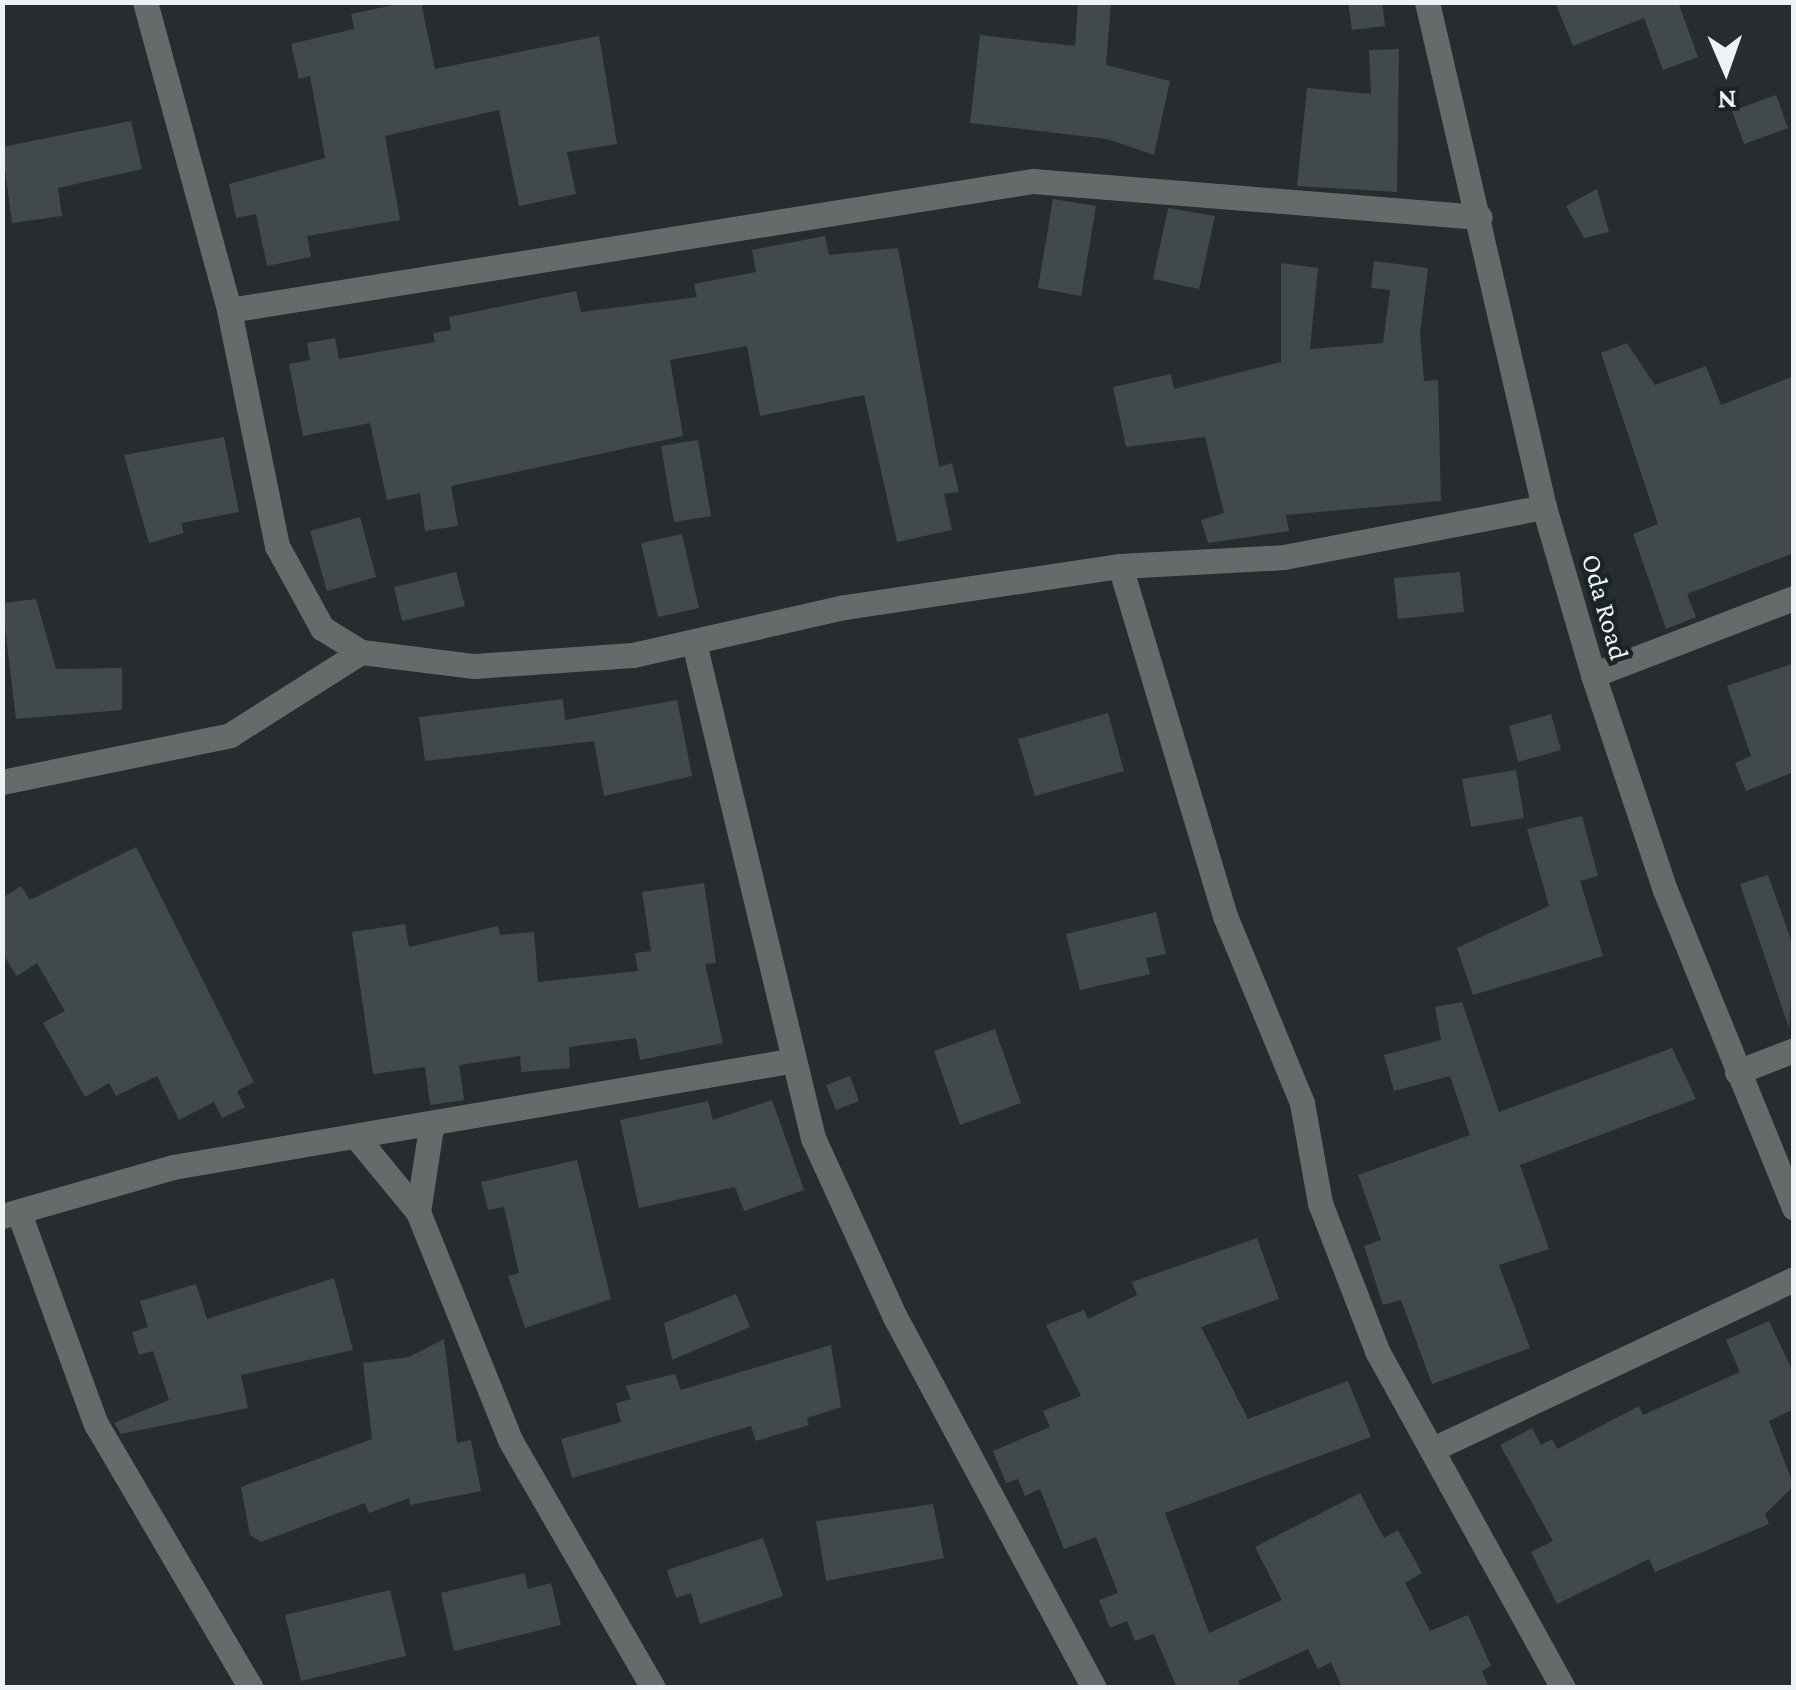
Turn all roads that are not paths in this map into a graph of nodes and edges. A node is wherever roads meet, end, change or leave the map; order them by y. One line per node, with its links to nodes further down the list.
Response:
1 (146, 2): 4 (street)
2 (1428, 2): 3 (street, Oda Road)
3 (1480, 217): 4 (street); 5 (street, Oda Road)
4 (229, 310): 9 (street)
5 (1544, 507): 6 (street); 10 (street, Oda Road)
6 (1120, 566): 8 (street); 21 (street)
7 (1794, 598): 10 (street)
8 (695, 646): 9 (street); 13 (street)
9 (362, 652): 11 (street)
10 (1594, 675): 14 (street, Oda Road)
11 (2, 782)
12 (1794, 1050): 14 (street)
13 (789, 1060): 15 (street); 24 (street)
14 (1736, 1072): 17 (street, Oda Road)
15 (431, 1127): 16 (street); 18 (street)
16 (358, 1139): 18 (street); 19 (street)
17 (1794, 1208)
18 (418, 1212): 23 (street)
19 (11, 1214): 22 (street)
20 (1794, 1279): 21 (street)
21 (1436, 1447): 25 (street)
22 (251, 1688)
23 (653, 1688)
24 (1094, 1688)
25 (1563, 1688)

